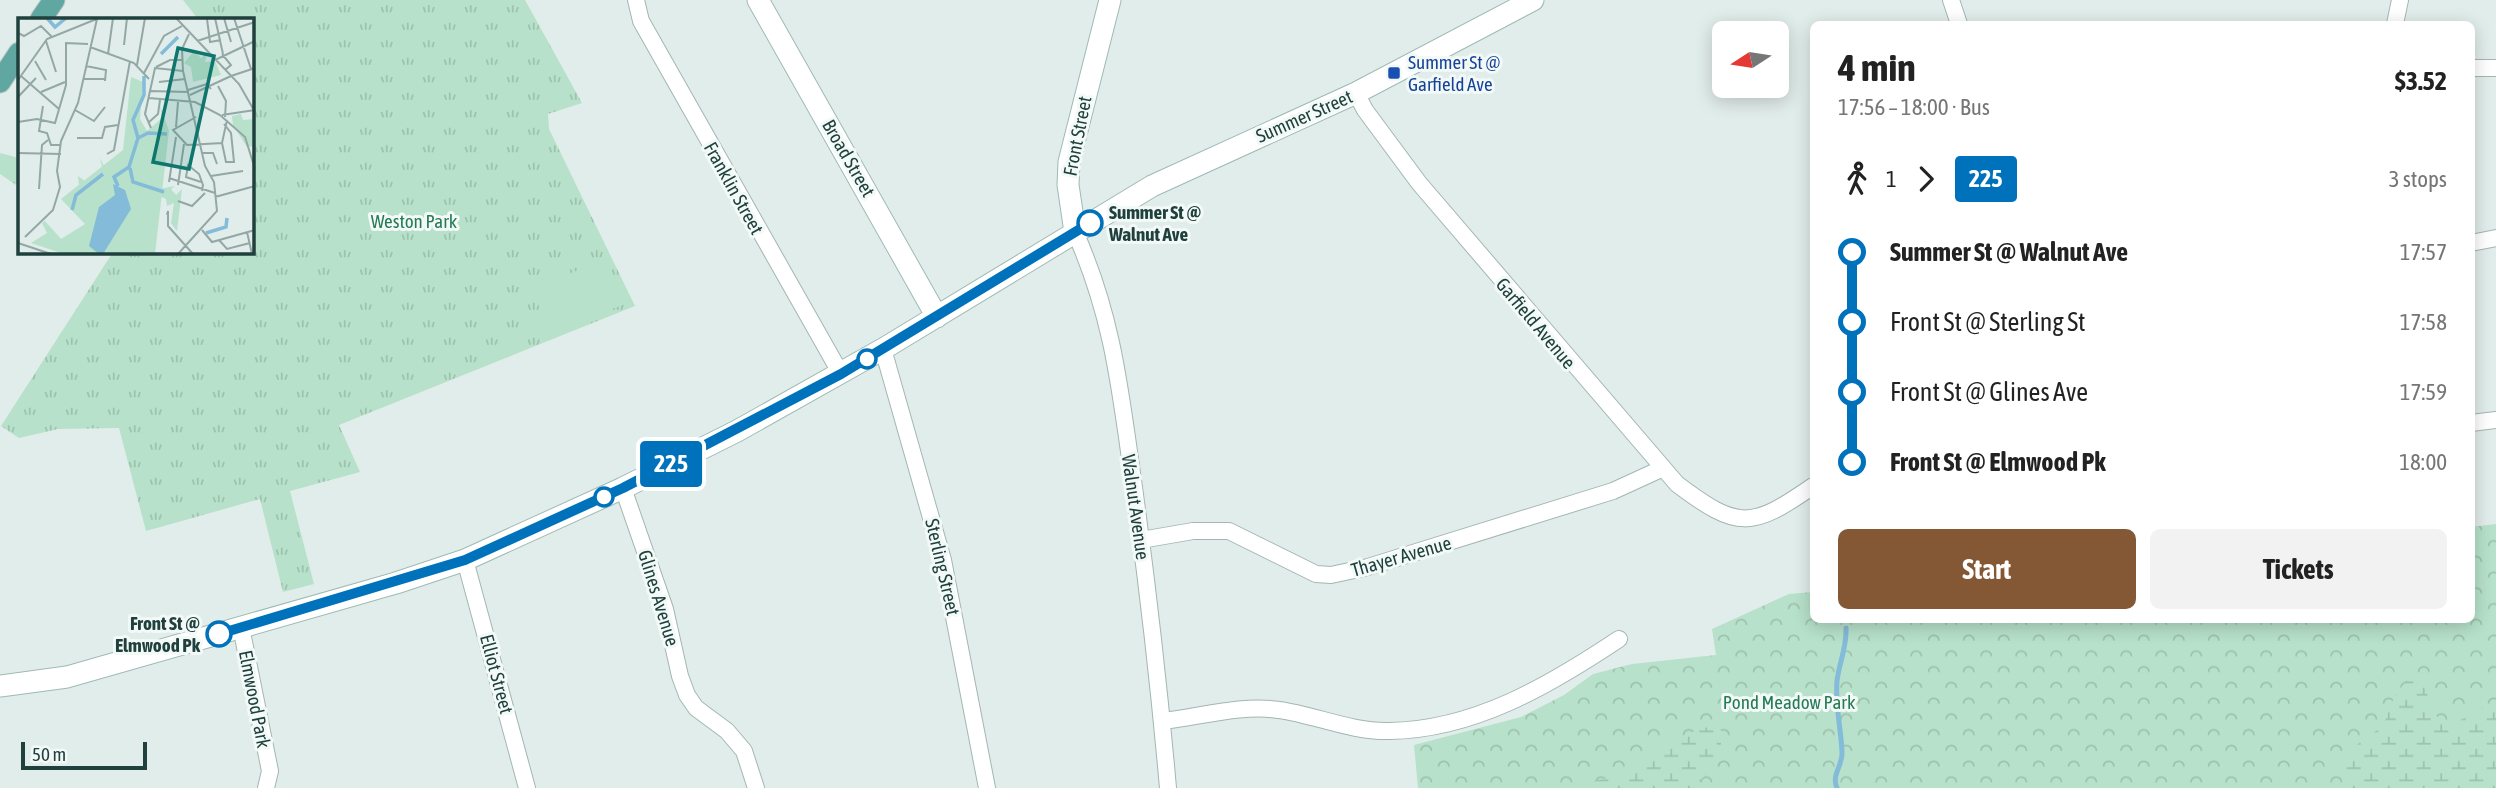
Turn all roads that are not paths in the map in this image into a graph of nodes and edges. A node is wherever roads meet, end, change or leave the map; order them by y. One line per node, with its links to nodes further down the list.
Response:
1 (54, 0): 8 (main road)
2 (636, 0): 21 (street, Franklin Street)
3 (758, 0): 19 (street, Broad Street)
4 (1110, 0): 16 (street, Front Street)
5 (1533, 0): 15 (street, Summer Street)
6 (1951, 0): 9 (street)
7 (2400, 0): 10 (street)
8 (42, 18)
9 (1958, 21)
10 (2396, 21)
11 (18, 55): 14 (main road)
12 (2475, 68): 13 (street)
13 (2496, 68)
14 (0, 82)
15 (1356, 93): 16 (street, Summer Street); 24 (street, Garfield Avenue)
16 (1075, 232): 19 (street); 27 (street, Walnut Avenue)
17 (2496, 238): 18 (street)
18 (2475, 242)
19 (937, 317): 20 (street)
20 (884, 349): 21 (street); 37 (street, Sterling Street)
21 (841, 374): 25 (street)
22 (2496, 420): 23 (street)
23 (2475, 423)
24 (1661, 469): 26 (street, Garfield Avenue); 27 (street, Thayer Avenue)
25 (623, 488): 28 (street); 36 (street, Glines Avenue)
26 (1810, 488)
27 (1141, 540): 32 (street, Walnut Avenue)
28 (465, 560): 29 (street); 35 (street, Elliot Street)
29 (241, 627): 31 (street); 33 (street, Elmwood Park)
30 (1619, 639): 32 (street)
31 (0, 686)
32 (1162, 721): 38 (street, Walnut Avenue)
33 (268, 780): 34 (street, Elmwood Park)
34 (281, 788)
35 (527, 788)
36 (756, 788)
37 (987, 788)
38 (1168, 788)

